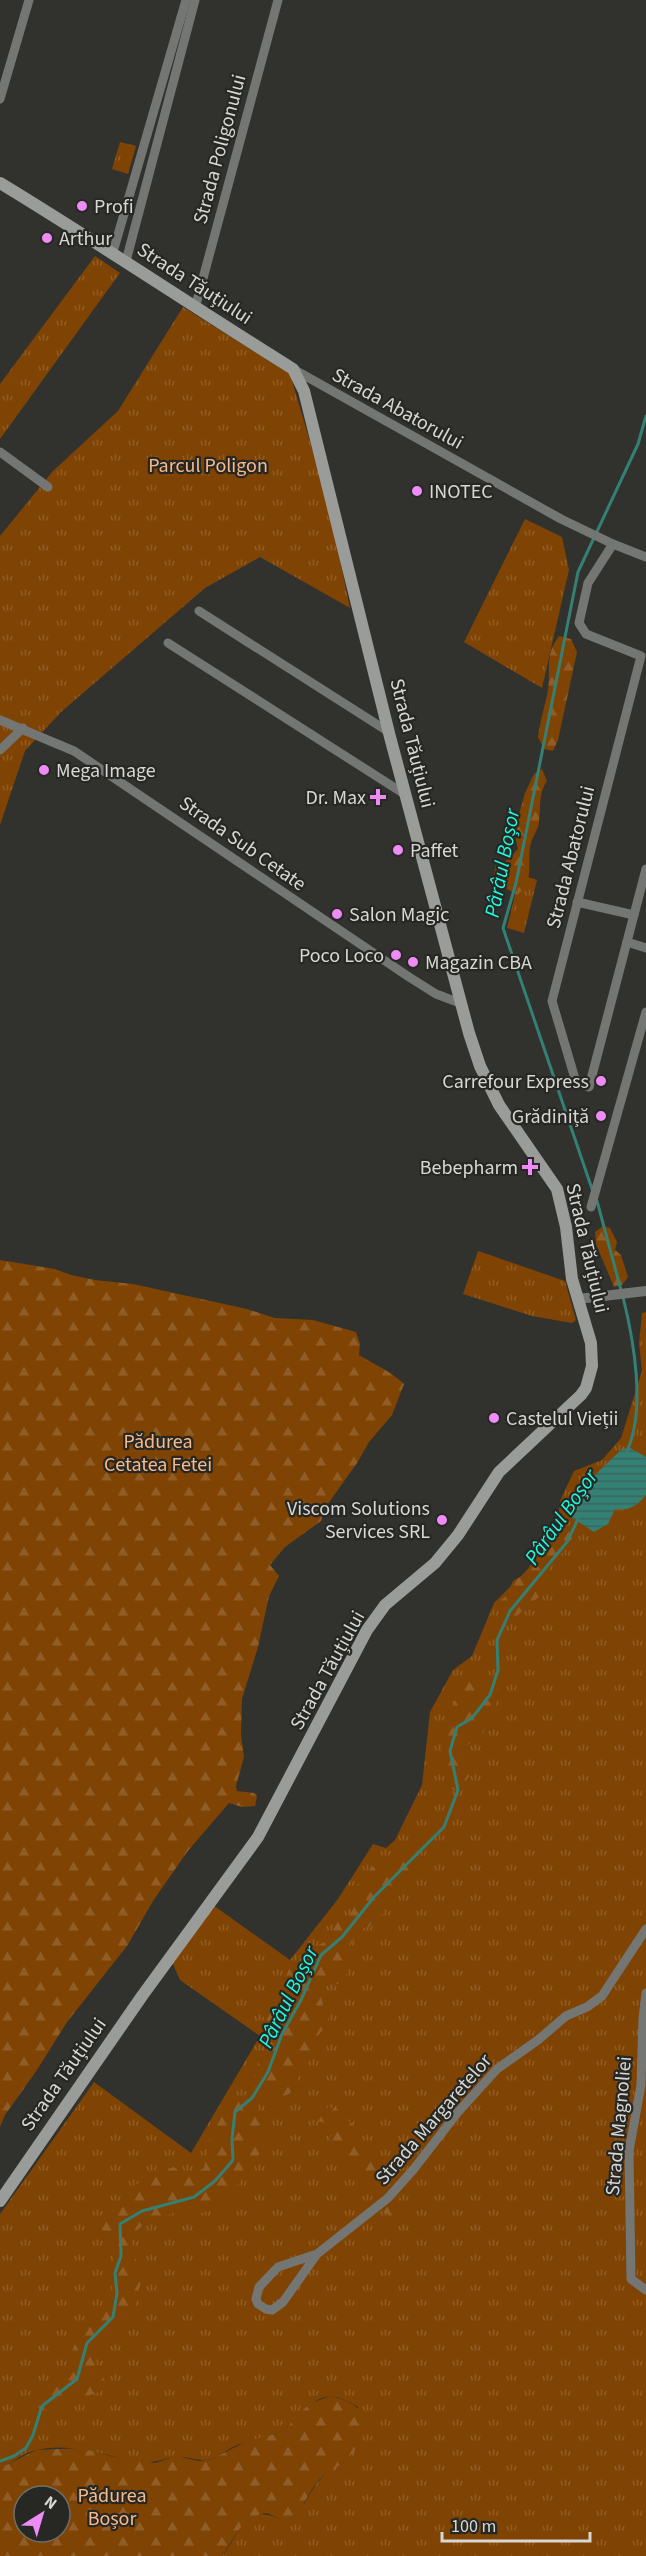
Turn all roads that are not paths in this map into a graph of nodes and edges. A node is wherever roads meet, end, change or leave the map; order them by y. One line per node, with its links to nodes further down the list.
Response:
1 (29, 0): 5 (street)
2 (186, 0): 7 (street, Strada Tăuțiului)
3 (195, 0): 8 (street)
4 (278, 0): 9 (street, Strada Poligonului)
5 (0, 99)
6 (0, 183): 7 (main road, Strada Tăuțiului)
7 (113, 252): 8 (main road, Strada Tăuțiului)
8 (126, 261): 9 (main road, Strada Tăuțiului)
9 (195, 308): 10 (main road, Strada Tăuțiului)
10 (293, 369): 13 (street, Strada Abatorului); 20 (main road, Strada Tăuțiului)
11 (0, 452): 12 (street)
12 (48, 488)
13 (608, 542): 14 (street, Strada Abatorului); 17 (street, Strada Abatorului)
14 (646, 556)
15 (199, 611): 20 (street)
16 (168, 643): 22 (street)
17 (643, 657): 25 (street, Strada Abatorului)
18 (0, 720): 19 (street, Strada Sub Cetate)
19 (23, 728): 21 (street); 29 (street, Strada Sub Cetate)
20 (389, 732): 22 (main road, Strada Tăuțiului)
21 (0, 750)
22 (406, 795): 29 (main road, Strada Tăuțiului)
23 (646, 869): 24 (street, Strada Abatorului)
24 (642, 898): 26 (street, Strada Abatorului)
25 (577, 902): 26 (street); 27 (street, Strada Abatorului)
26 (634, 915): 27 (street, Strada Abatorului)
27 (627, 942): 28 (street)
28 (646, 948)
29 (460, 1003): 33 (main road, Strada Tăuțiului)
30 (646, 1012): 31 (street)
31 (591, 1207)
32 (646, 1291): 33 (street)
33 (576, 1294): 36 (main road, Strada Tăuțiului)
34 (646, 1929): 37 (street, Strada Margaretelor)
35 (646, 1993): 38 (street, Strada Magnoliei)
36 (0, 2201)
37 (317, 2254): 37 (street, Strada Margaretelor)
38 (646, 2290)

